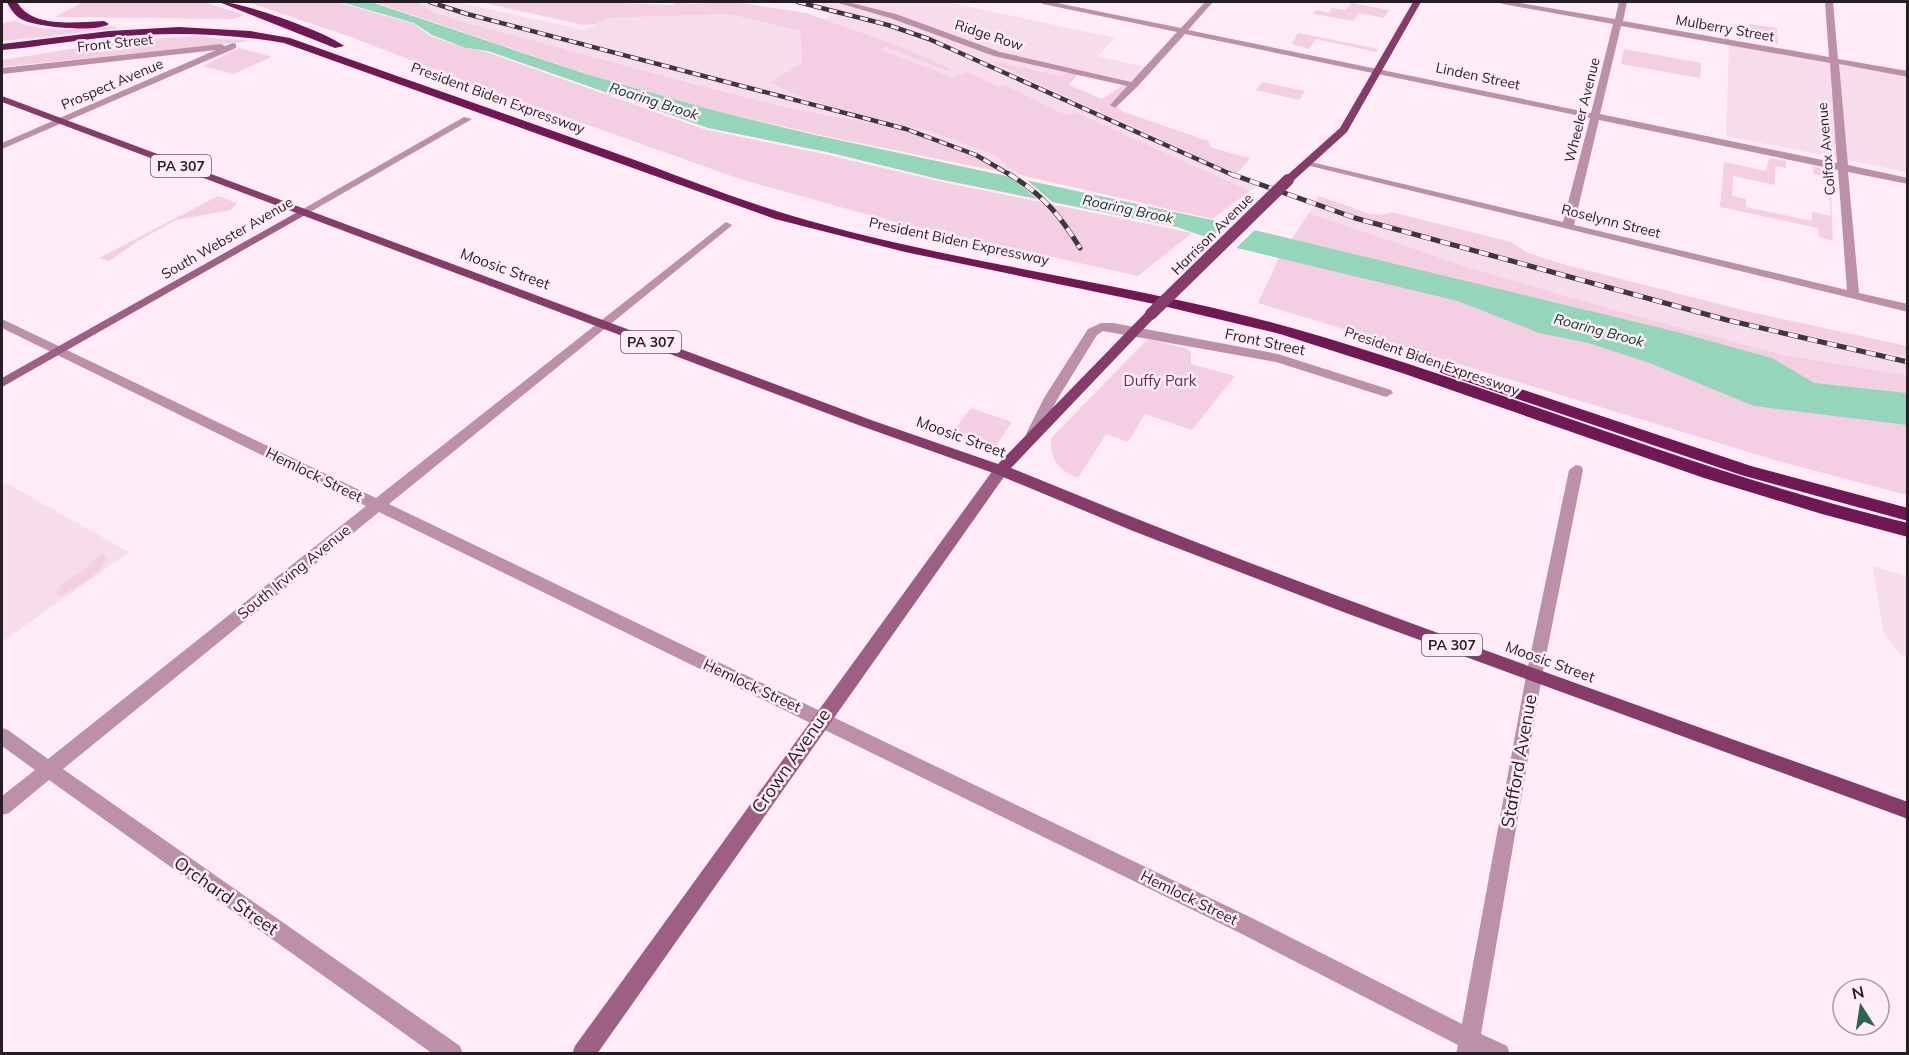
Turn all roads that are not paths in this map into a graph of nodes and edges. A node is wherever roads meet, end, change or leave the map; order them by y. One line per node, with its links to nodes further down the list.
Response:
1 (12, 2): 15 (highway, President Biden Expressway)
2 (224, 2): 15 (highway)
3 (839, 2): 21 (street, Ridge Row)
4 (1043, 2): 11 (street, Linden Street)
5 (1209, 2): 11 (street)
6 (1417, 2): 19 (main road, Harrison Avenue)
7 (1503, 2): 10 (street, Mulberry Street)
8 (1623, 2): 10 (street, Wheeler Avenue)
9 (1829, 2): 17 (street, Colfax Avenue)
10 (1618, 22): 17 (street, Mulberry Street); 24 (street, Wheeler Avenue)
11 (1183, 30): 19 (street, Linden Street); 21 (street)
12 (255, 34): 14 (highway, President Biden Expressway); 16 (highway); 47 (highway, President Biden Expressway)
13 (233, 46): 18 (street, Front Street); 26 (street, Prospect Avenue)
14 (2, 47)
15 (348, 51): 46 (highway, President Biden Expressway)
16 (2, 56)
17 (1834, 61): 20 (street, Mulberry Street); 29 (street, Colfax Avenue)
18 (2, 71)
19 (1378, 71): 24 (street, Linden Street); 28 (main road, Harrison Avenue)
20 (1908, 74)
21 (1134, 85): 23 (street)
22 (2, 99): 26 (main road, Moosic Street / PA 307)
23 (1115, 105)
24 (1595, 116): 29 (street, Linden Street); 33 (street, Wheeler Avenue)
25 (468, 119): 31 (street, South Webster Avenue)
26 (59, 121): 27 (street, Prospect Avenue); 31 (main road, Moosic Street / PA 307)
27 (2, 146)
28 (1307, 164): 33 (street, Roselynn Street); 38 (main road, Harrison Avenue, bridge)
29 (1842, 167): 30 (street, Linden Street); 34 (street, Colfax Avenue)
30 (1908, 181)
31 (301, 213): 37 (main road, Moosic Street / PA 307); 39 (main road, South Webster Avenue)
32 (726, 225): 37 (street, South Irving Avenue)
33 (1568, 225): 34 (street, Roselynn Street)
34 (1853, 294): 35 (street, Roselynn Street)
35 (1908, 308)
36 (2, 324): 39 (street, Hemlock Street)
37 (601, 324): 43 (main road, Moosic Street / PA 307); 45 (street, South Irving Avenue)
38 (1135, 331): 41 (street, Front Street); 42 (main road, Harrison Avenue); 42 (street, Front Street)
39 (60, 351): 40 (main road, South Webster Avenue); 45 (street, Hemlock Street)
40 (2, 383)
41 (1386, 393)
42 (1033, 434): 43 (main road, Harrison Avenue)
43 (1000, 470): 48 (main road, Moosic Street / PA 307); 49 (main road, Crown Avenue)
44 (1575, 470): 48 (street, Stafford Avenue)
45 (377, 506): 49 (street, Hemlock Street); 51 (street, South Irving Avenue)
46 (1908, 515)
47 (1908, 530)
48 (1534, 676): 53 (main road, Moosic Street / PA 307); 54 (street, Stafford Avenue)
49 (821, 719): 54 (street, Hemlock Street); 56 (main road, Crown Avenue)
50 (2, 736): 51 (street, Orchard Street)
51 (49, 768): 52 (street, South Irving Avenue); 55 (street, Orchard Street)
52 (2, 807)
53 (1908, 811)
54 (1468, 1046): 57 (street, Hemlock Street)
55 (452, 1053)
56 (583, 1053)
57 (1499, 1053)

